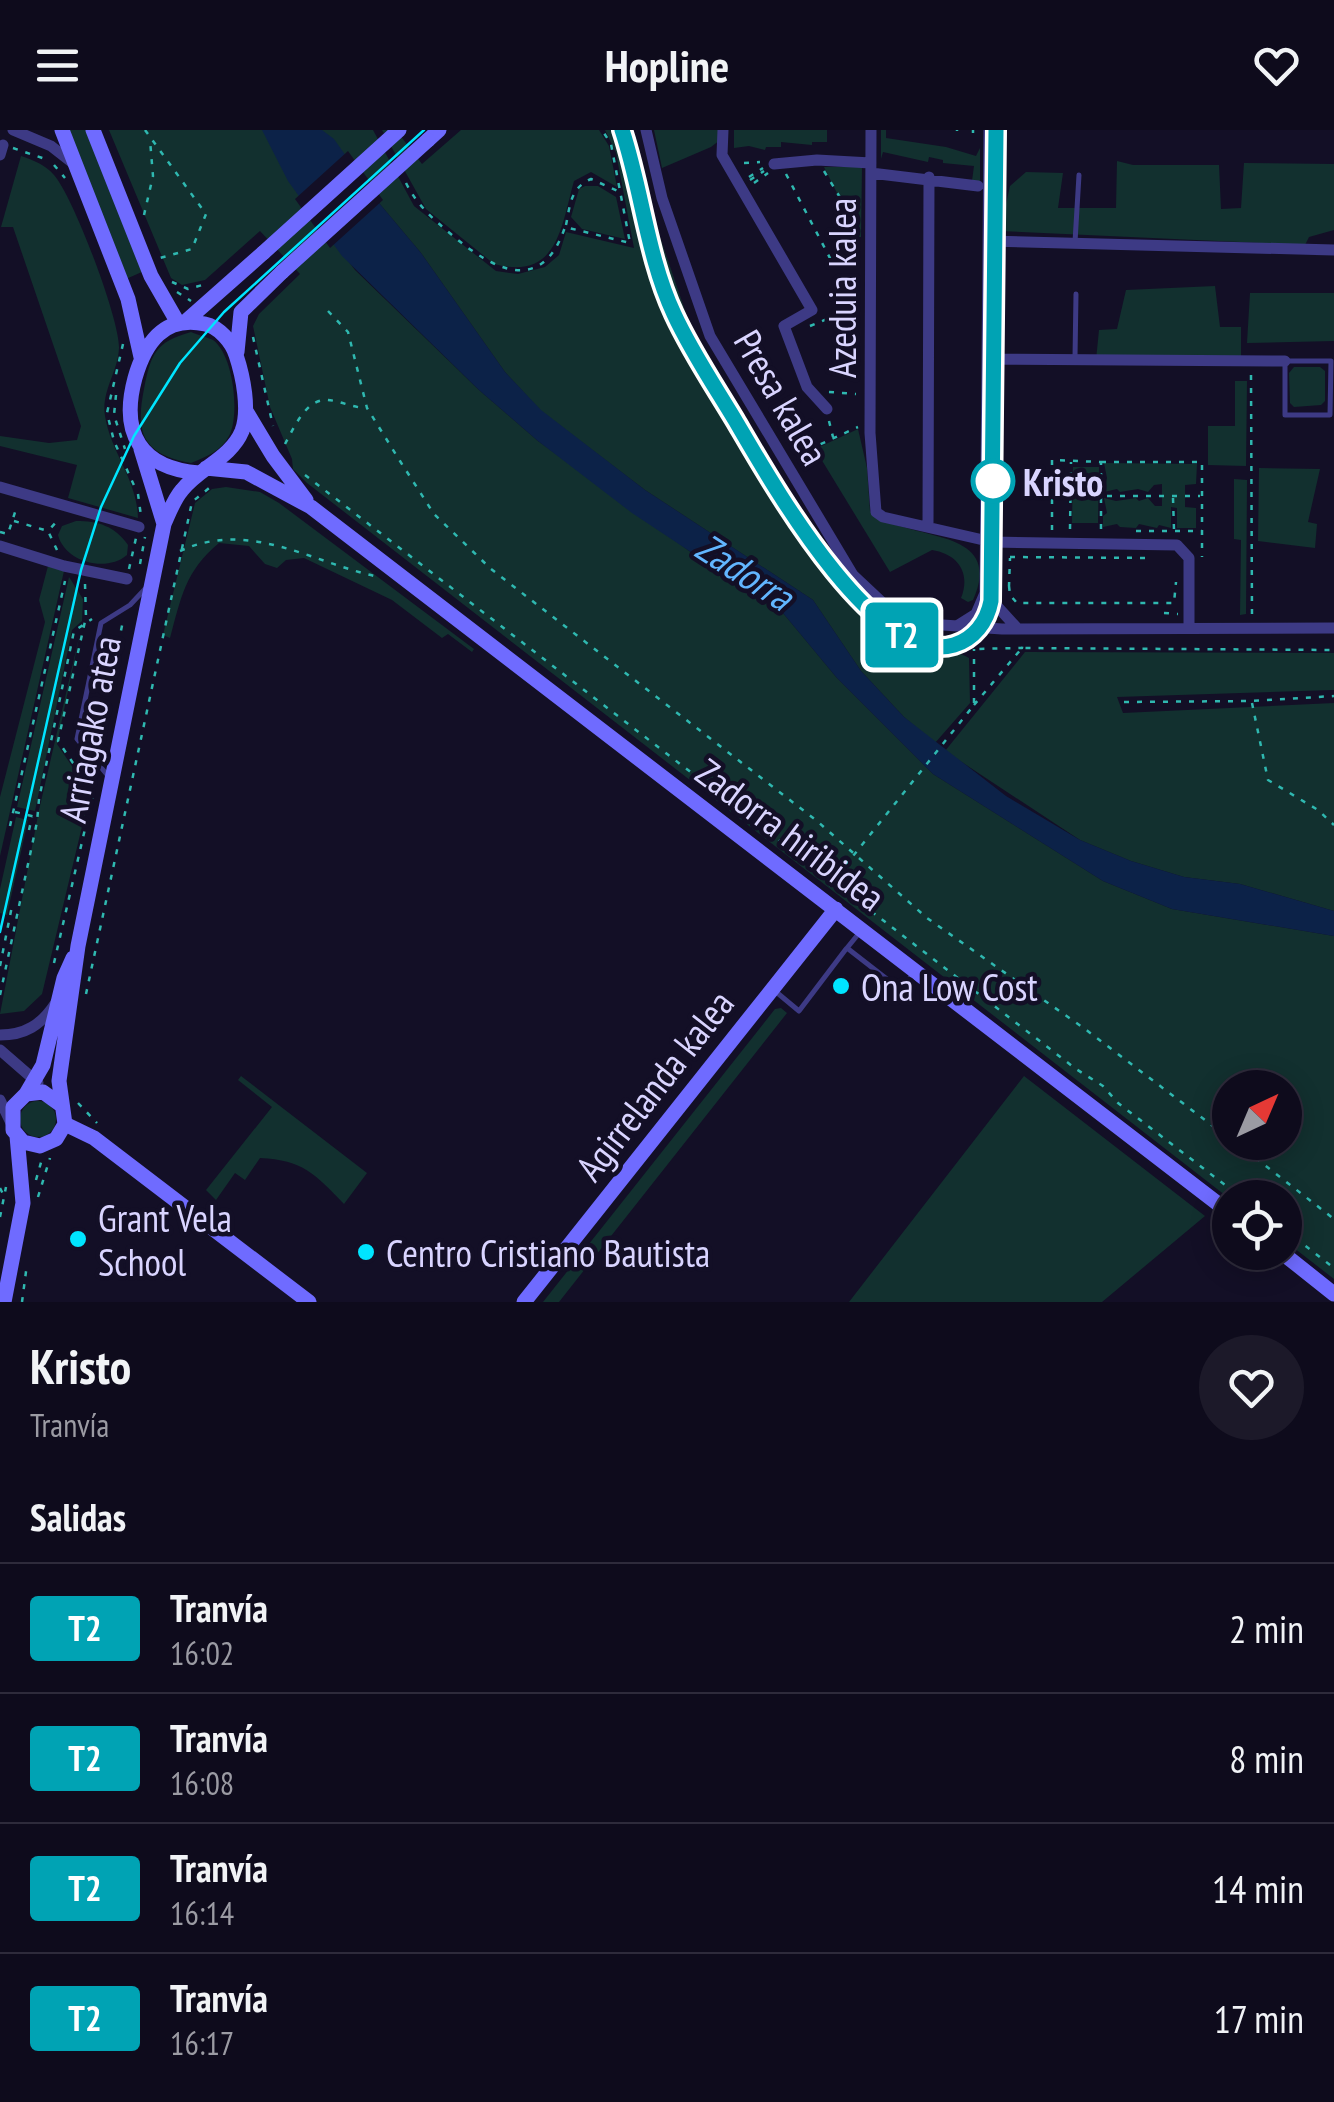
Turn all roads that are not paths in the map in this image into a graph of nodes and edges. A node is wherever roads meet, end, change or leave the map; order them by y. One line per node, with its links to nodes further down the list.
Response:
1 (13, 130): 11 (street)
2 (62, 130): 11 (main road)
3 (93, 130): 20 (main road)
4 (399, 130): 20 (main road, bridge)
5 (646, 130): 40 (street, Presa kalea)
6 (723, 130): 26 (street)
7 (871, 130): 12 (street, Azeduia kalea)
8 (989, 130): 16 (street)
9 (433, 135): 22 (main road, Zadorra hiribidea, bridge)
10 (777, 164): 12 (street)
11 (77, 167): 21 (main road)
12 (871, 168): 14 (street); 34 (street, Azeduia kalea)
13 (1079, 175): 17 (lane)
14 (929, 178): 15 (street); 34 (street)
15 (978, 186)
16 (988, 242): 17 (street); 23 (street)
17 (1075, 244): 18 (street)
18 (1334, 250)
19 (1076, 294): 24 (lane)
20 (181, 322): 21 (main road); 22 (main road)
21 (135, 353): 28 (main road)
22 (237, 356): 27 (main road, Zadorra hiribidea)
23 (987, 359): 24 (street); 35 (street)
24 (1076, 360): 25 (street)
25 (1285, 361): 25 (lane)
26 (827, 409)
27 (254, 412): 29 (main road); 31 (main road, Zadorra hiribidea)
28 (133, 448): 29 (main road, Zadorra hiribidea); 32 (main road, Arriagako atea)
29 (202, 470): 31 (main road, Zadorra hiribidea); 32 (main road, Arriagako atea)
30 (0, 487): 33 (street)
31 (312, 507): 44 (main road, Zadorra hiribidea)
32 (164, 524): 37 (main road, Arriagako atea)
33 (139, 527)
34 (928, 528): 35 (street, Azeduia kalea)
35 (985, 541): 38 (street); 39 (street, Azeduia kalea)
36 (0, 546): 37 (street)
37 (138, 580): 43 (main road, Arriagako atea); 43 (lane)
38 (985, 593): 40 (street); 41 (street)
39 (1189, 621): 41 (street, Presa kalea); 42 (street, Presa kalea)
40 (955, 626): 41 (street, Presa kalea)
41 (1017, 628)
42 (1334, 628)
43 (112, 782): 46 (main road, Arriagako atea)
44 (836, 909): 45 (main road, Zadorra hiribidea); 49 (main road, Agirrelanda kalea)
45 (862, 929): 47 (lane); 48 (main road, Zadorra hiribidea)
46 (78, 946): 50 (main road, Arriagako atea); 55 (main road, Arriagako atea)
47 (847, 948): 48 (lane); 49 (lane)
48 (916, 971): 58 (main road, Zadorra hiribidea)
49 (772, 989): 63 (main road, Agirrelanda kalea)
50 (60, 996): 51 (street); 53 (main road, Arriagako atea)
51 (0, 1034)
52 (0, 1050): 53 (street)
53 (30, 1087): 55 (main road); 57 (main road)
54 (0, 1100): 57 (street)
55 (62, 1100): 56 (main road)
56 (65, 1124): 57 (main road); 62 (main road)
57 (14, 1130): 61 (main road)
58 (1212, 1200)
59 (1302, 1269): 60 (main road)
60 (1334, 1294)
61 (4, 1302)
62 (309, 1302)
63 (524, 1302)

